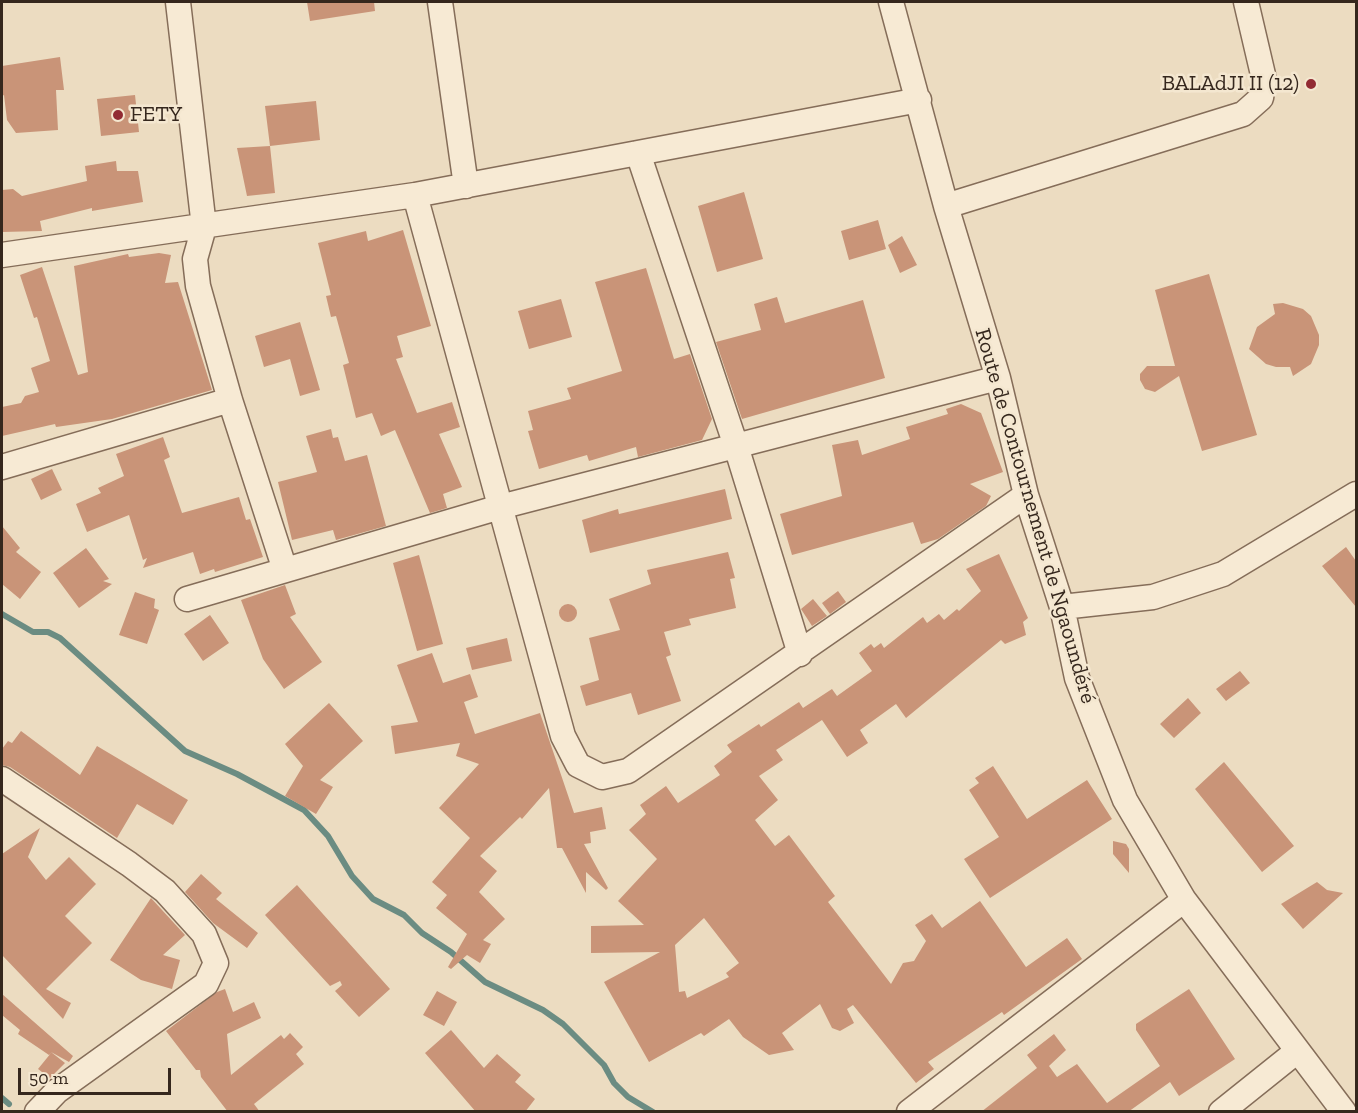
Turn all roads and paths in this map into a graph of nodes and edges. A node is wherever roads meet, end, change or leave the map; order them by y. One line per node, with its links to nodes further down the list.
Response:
1 (178, 2): 10 (street)
2 (440, 2): 7 (street)
3 (891, 2): 5 (street, Route de Contournement de Ngaoundéré)
4 (1246, 2): 9 (street)
5 (919, 100): 6 (street); 9 (street, Route de Contournement de Ngaoundéré)
6 (638, 153): 7 (street); 14 (street)
7 (466, 186): 8 (street)
8 (416, 195): 10 (street); 18 (street)
9 (946, 206): 12 (street, Route de Contournement de Ngaoundéré)
10 (204, 227): 11 (street); 13 (street)
11 (2, 255)
12 (998, 378): 14 (street); 17 (street, Route de Contournement de Ngaoundéré)
13 (230, 400): 15 (street); 19 (street)
14 (736, 446): 18 (street); 22 (street)
15 (2, 467)
16 (1356, 494): 21 (street)
17 (1026, 495): 21 (street, Route de Contournement de Ngaoundéré); 22 (street)
18 (500, 507): 19 (street); 22 (street)
19 (285, 570): 20 (street)
20 (187, 599)
21 (1062, 607): 24 (street, Route de Contournement de Ngaoundéré)
22 (800, 654)
23 (2, 779): 26 (street)
24 (1184, 900): 25 (street, Route de Contournement de Ngaoundéré); 27 (street)
25 (1296, 1052): 28 (street); 29 (street, Route de Contournement de Ngaoundéré)
26 (37, 1112)
27 (909, 1112)
28 (1221, 1112)
29 (1344, 1112)

